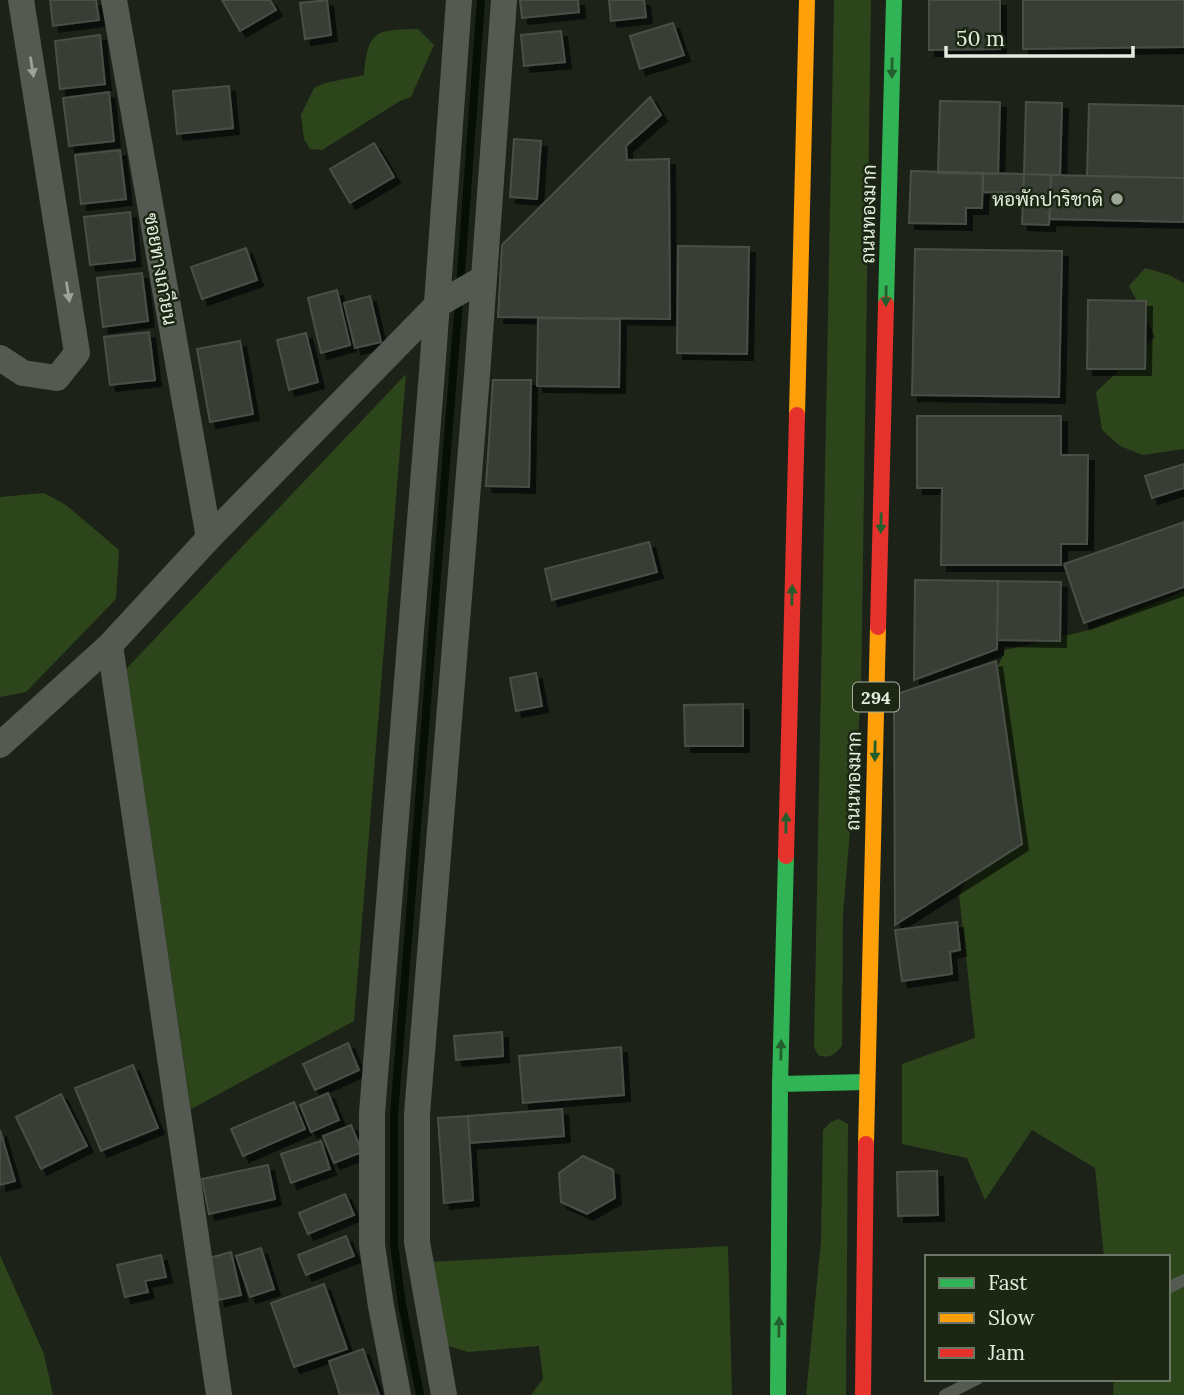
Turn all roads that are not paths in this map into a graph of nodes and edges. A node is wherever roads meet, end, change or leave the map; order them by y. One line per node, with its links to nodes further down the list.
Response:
1 (21, 0): 9 (street, one-way to 9)
2 (114, 0): 10 (street, ซอยทางเกวียน)
3 (459, 0): 8 (street)
4 (504, 0): 7 (street)
5 (807, 0): 14 (main road, one-way to 5)
6 (894, 0): 13 (main road, ถนนทองมาก / 294, one-way to 13)
7 (484, 278): 8 (street); 18 (street)
8 (437, 305): 10 (street); 17 (street)
9 (0, 358)
10 (209, 538): 11 (street)
11 (110, 645): 12 (street); 16 (street)
12 (0, 745)
13 (867, 1082): 14 (main road); 20 (main road, ถนนทองมาก / 294)
14 (780, 1084): 19 (main road, one-way to 14)
15 (974, 1381): 21 (lane)
16 (219, 1395)
17 (398, 1395)
18 (444, 1395)
19 (778, 1395)
20 (863, 1395)
21 (945, 1395)

